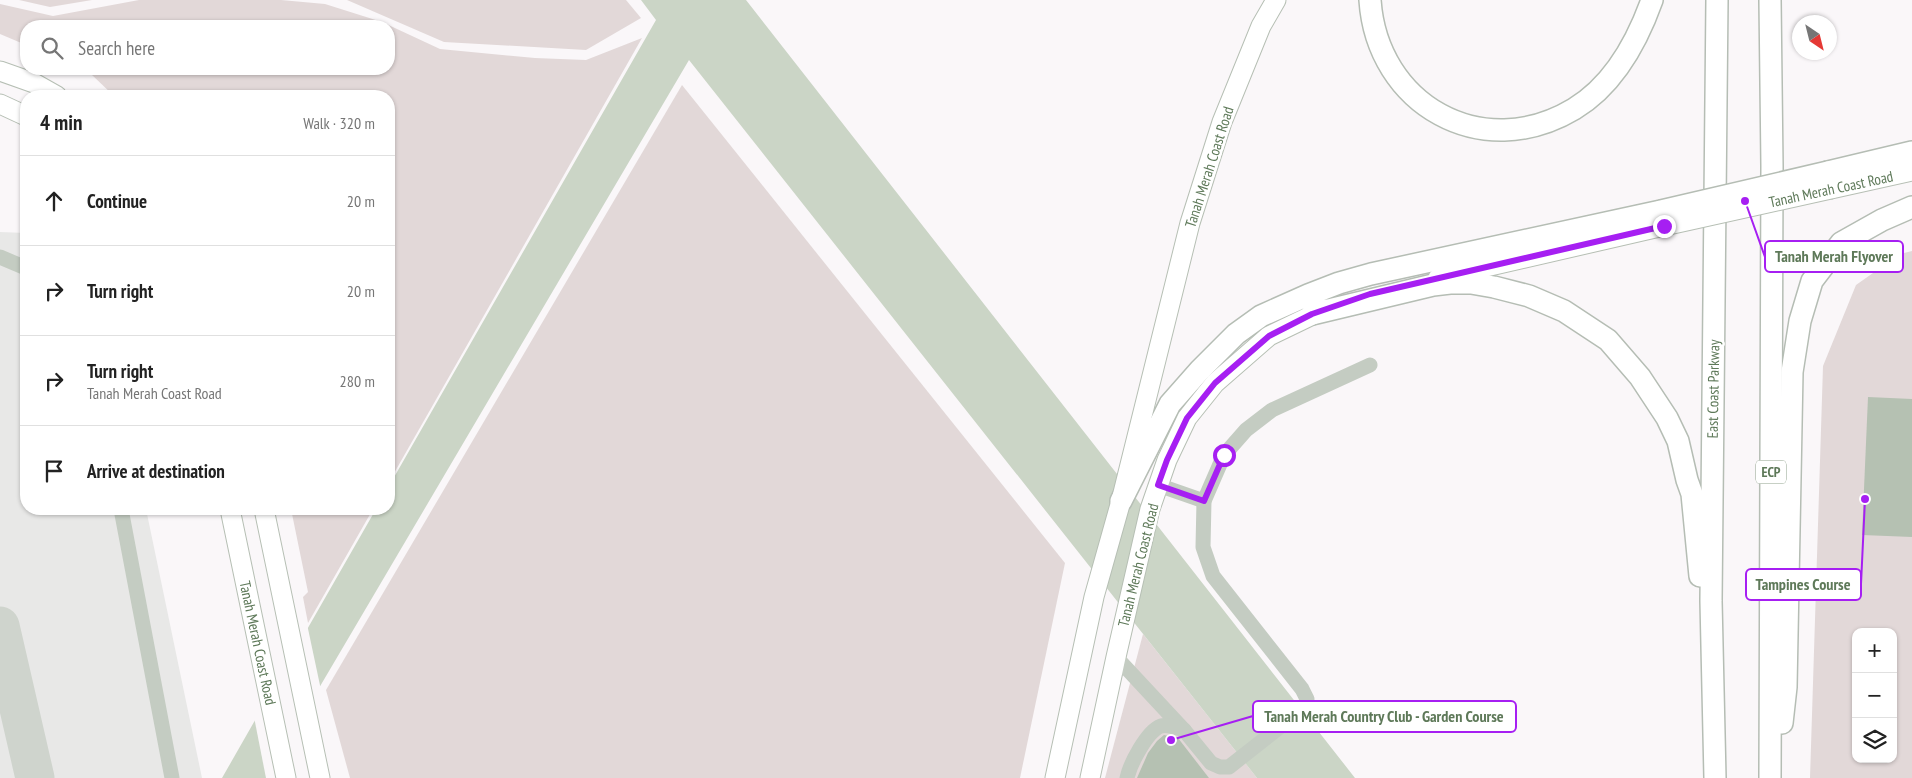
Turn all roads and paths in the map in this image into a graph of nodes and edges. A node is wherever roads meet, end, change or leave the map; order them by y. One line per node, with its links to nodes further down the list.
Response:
1 (1276, 0): 22 (main road, Tanah Merah Coast Road)
2 (1370, 0): 3 (highway)
3 (1652, 0)
4 (1716, 0): 27 (highway, East Coast Parkway)
5 (1770, 0): 7 (highway, ECP)
6 (1786, 0): 7 (highway)
7 (1772, 60): 37 (highway, ECP)
8 (0, 71): 9 (main road)
9 (46, 90)
10 (0, 104): 11 (main road)
11 (20, 113)
12 (1912, 152): 14 (highway)
13 (1912, 171): 14 (main road, Tanah Merah Coast Road)
14 (1830, 180): 16 (highway, bridge)
15 (1912, 207): 38 (highway)
16 (1662, 218): 19 (main road, Tanah Merah Coast Road); 22 (highway)
17 (0, 257): 18 (lane)
18 (20, 265)
19 (1312, 314): 21 (main road, Tanah Merah Coast Road); 27 (highway)
20 (1370, 365): 23 (lane)
21 (1158, 485): 23 (lane); 28 (main road, Tanah Merah Coast Road)
22 (1121, 501): 33 (main road, Tanah Merah Coast Road)
23 (1204, 501): 29 (lane)
24 (122, 515): 30 (lane)
25 (231, 515): 31 (main road, Tanah Merah Coast Road)
26 (265, 515): 32 (main road)
27 (1711, 601): 36 (highway, East Coast Parkway)
28 (1116, 657): 29 (lane); 34 (main road, Tanah Merah Coast Road)
29 (1184, 730): 35 (lane)
30 (172, 778)
31 (286, 778)
32 (320, 778)
33 (1055, 778)
34 (1090, 778)
35 (1127, 778)
36 (1715, 778)
37 (1770, 778)
38 (1776, 778)

